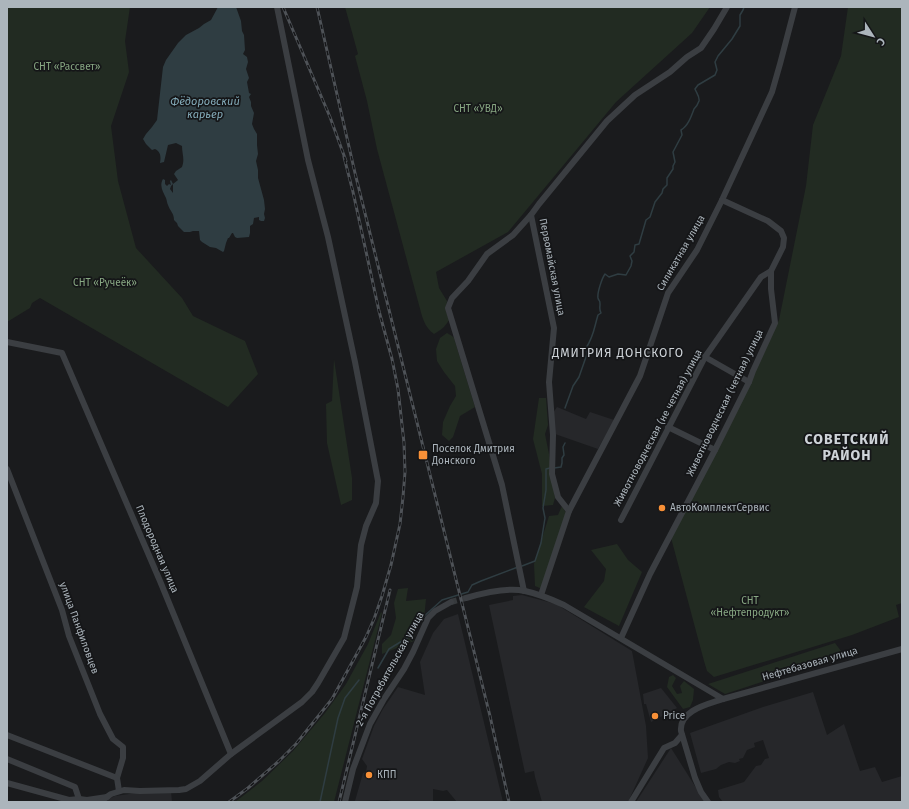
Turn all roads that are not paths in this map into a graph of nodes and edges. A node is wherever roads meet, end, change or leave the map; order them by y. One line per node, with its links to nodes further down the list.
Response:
1 (277, 7): 24 (street)
2 (727, 7): 5 (street, Первомайская улица)
3 (795, 7): 4 (street, Силикатная улица)
4 (722, 200): 6 (street, Животноводческая (четная) улица); 13 (street, Силикатная улица)
5 (531, 215): 13 (street, Первомайская улица); 15 (street)
6 (772, 271): 8 (street, Животноводческая (не четная) улица); 9 (street, Животноводческая (четная) улица)
7 (7, 342): 24 (street, Плодородная улица)
8 (705, 358): 9 (street); 10 (street, Животноводческая (не четная) улица)
9 (748, 382): 11 (street, Животноводческая (четная) улица)
10 (668, 427): 11 (street); 14 (street, Животноводческая (не четная) улица)
11 (715, 450): 19 (street, Животноводческая (четная) улица)
12 (7, 469): 26 (street, улица Панфиловцев)
13 (569, 511): 16 (street, Силикатная улица)
14 (621, 520)
15 (524, 591): 16 (street); 17 (street)
16 (541, 595): 19 (street)
17 (466, 598)
18 (451, 602): 32 (street, 2-я Потребительская улица)
19 (621, 638): 21 (street)
20 (902, 649): 21 (street, Нефтебазовая улица)
21 (723, 699): 23 (street, Нефтебазовая улица)
22 (7, 735): 26 (street)
23 (682, 735): 33 (street); 34 (street)
24 (231, 754): 28 (street)
25 (7, 759): 30 (street)
26 (117, 778): 28 (street, улица Панфиловцев)
27 (7, 783): 30 (street)
28 (119, 791): 29 (street)
29 (107, 797): 30 (street); 31 (street)
30 (79, 799)
31 (100, 802)
32 (345, 802)
33 (631, 802)
34 (708, 802)

